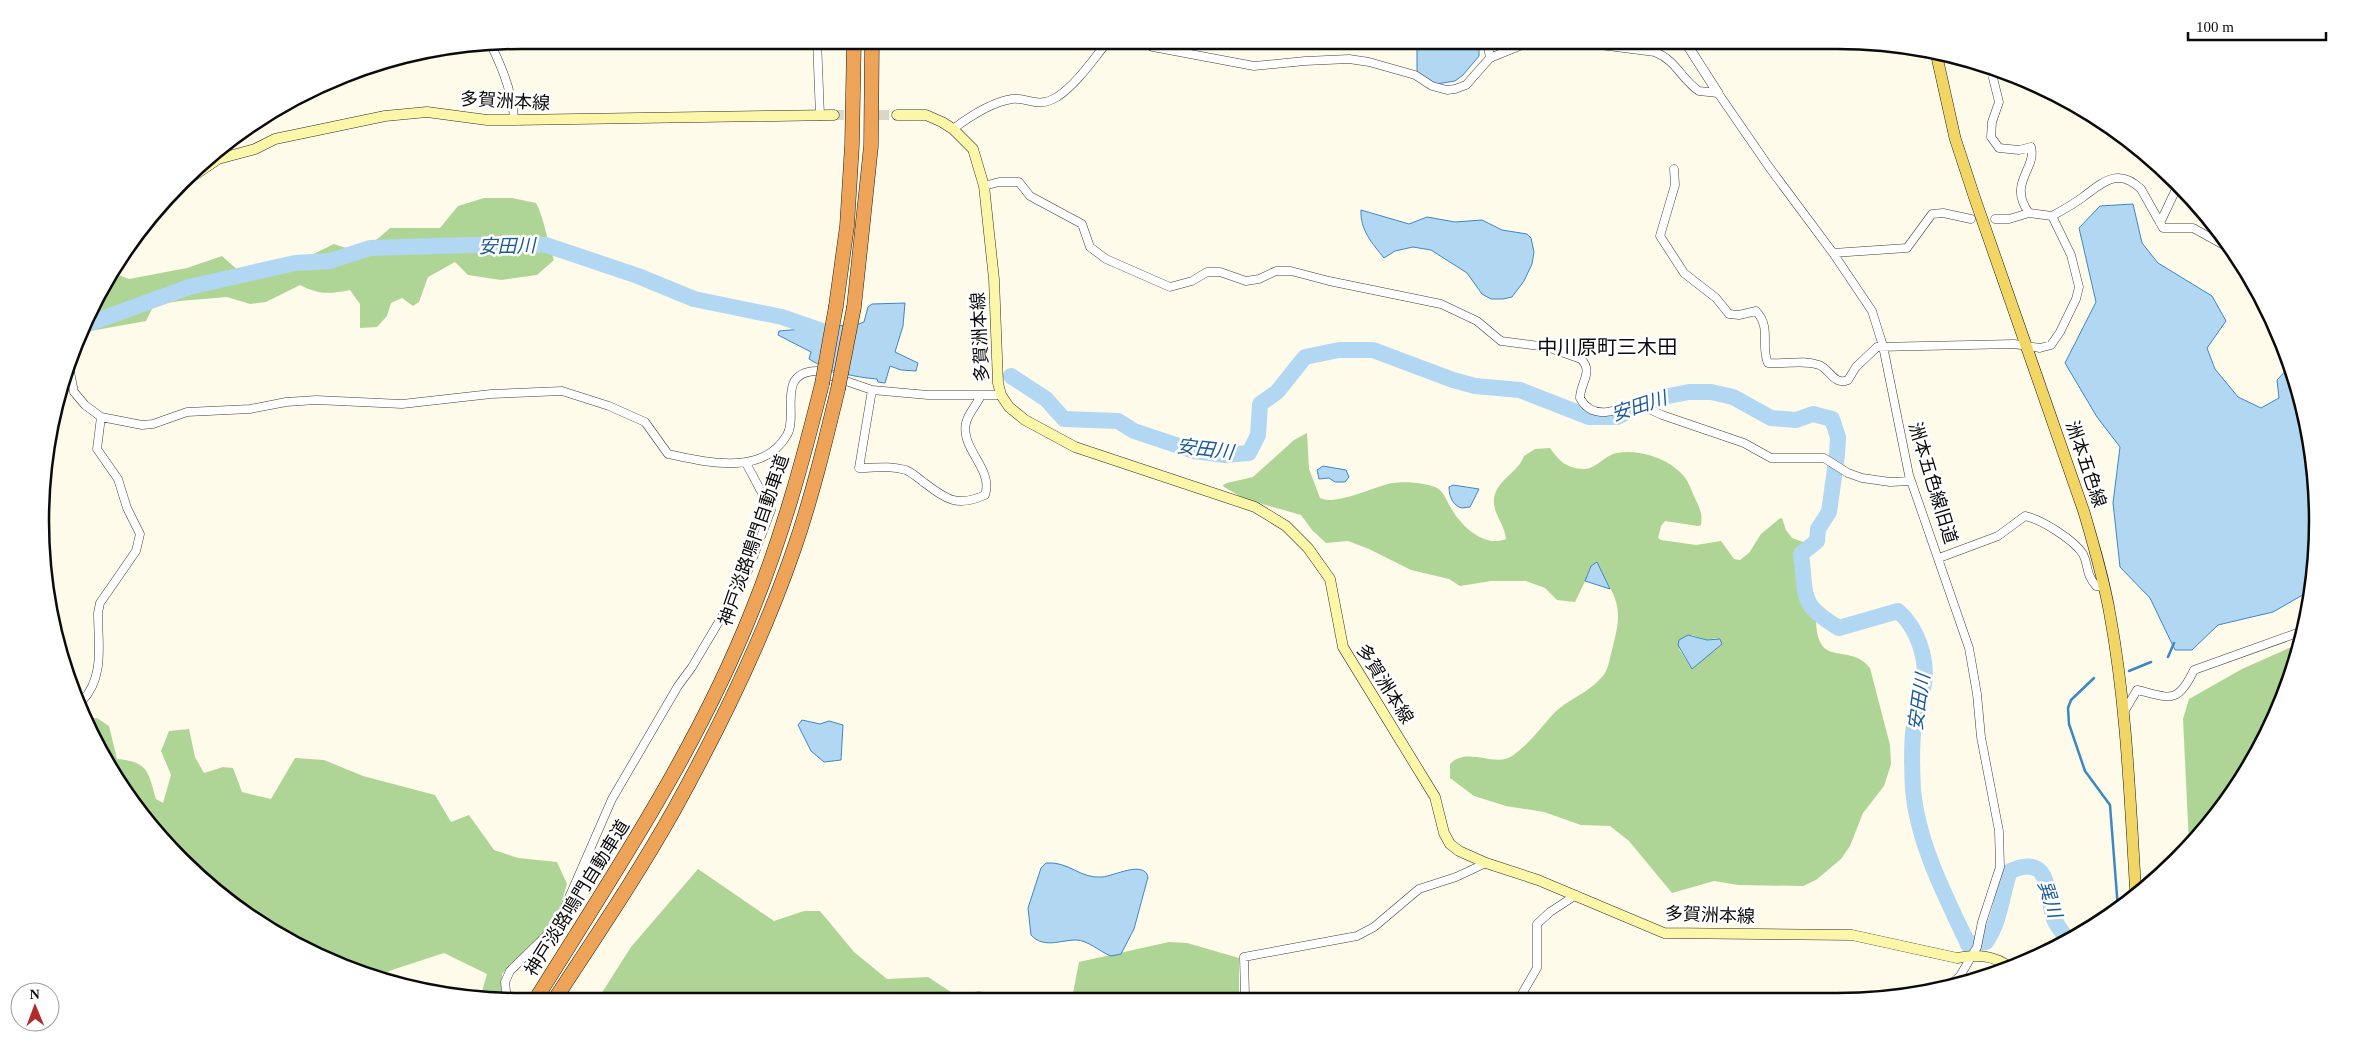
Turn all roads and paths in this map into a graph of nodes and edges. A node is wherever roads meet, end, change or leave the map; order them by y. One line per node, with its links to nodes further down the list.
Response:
1 (817, 49): 17 (street)
2 (854, 49): 52 (highway, 神戸淡路鳴門自動車道, bridge)
3 (872, 49): 53 (highway, 神戸淡路鳴門自動車道, bridge)
4 (1102, 49): 19 (street)
5 (1164, 49): 11 (street)
6 (1488, 49): 11 (street)
7 (1512, 49): 11 (street)
8 (1631, 49): 14 (street)
9 (1690, 49): 14 (street, 洲本五色線旧道)
10 (493, 50): 18 (street)
11 (1490, 58)
12 (1938, 60): 32 (main road, 洲本五色線)
13 (1993, 78): 24 (street)
14 (1718, 94): 30 (street, 洲本五色線旧道)
15 (834, 115): 17 (main road, 多賀洲本線)
16 (896, 115): 19 (main road, 多賀洲本線)
17 (820, 116): 18 (main road, 多賀洲本線)
18 (514, 120): 20 (main road, 多賀洲本線)
19 (953, 129): 22 (main road, 多賀洲本線)
20 (219, 159)
21 (1674, 169): 31 (street)
22 (984, 186): 36 (main road, 多賀洲本線); 39 (street)
23 (2175, 191): 28 (street)
24 (2029, 213): 25 (street); 27 (street)
25 (2052, 216): 28 (street); 32 (street)
26 (1971, 219): 30 (street)
27 (1996, 219)
28 (2160, 223): 29 (street)
29 (2217, 241)
30 (1833, 253): 31 (street, 洲本五色線旧道)
31 (1883, 346): 32 (street); 39 (street, 洲本五色線旧道)
32 (2028, 346): 41 (main road, 洲本五色線)
33 (71, 378): 37 (street)
34 (872, 390): 35 (street); 35 (street); 38 (street)
35 (981, 395): 36 (street)
36 (1001, 396): 45 (main road, 多賀洲本線)
37 (101, 417): 38 (street); 43 (street)
38 (746, 463): 51 (street)
39 (1911, 481): 40 (street, 洲本五色線旧道)
40 (1939, 558): 41 (street); 48 (street, 洲本五色線旧道)
41 (2104, 587): 44 (main road, 洲本五色線)
42 (2295, 634): 44 (street)
43 (84, 699)
44 (2124, 714): 46 (main road, 洲本五色線)
45 (1486, 863): 47 (main road, 多賀洲本線); 54 (street)
46 (2135, 887)
47 (1576, 895): 48 (main road, 多賀洲本線); 55 (street)
48 (1974, 951): 49 (main road, 多賀洲本線); 50 (street)
49 (2003, 963)
50 (1959, 977)
51 (506, 993)
52 (540, 993)
53 (559, 993)
54 (1245, 993)
55 (1523, 993)

